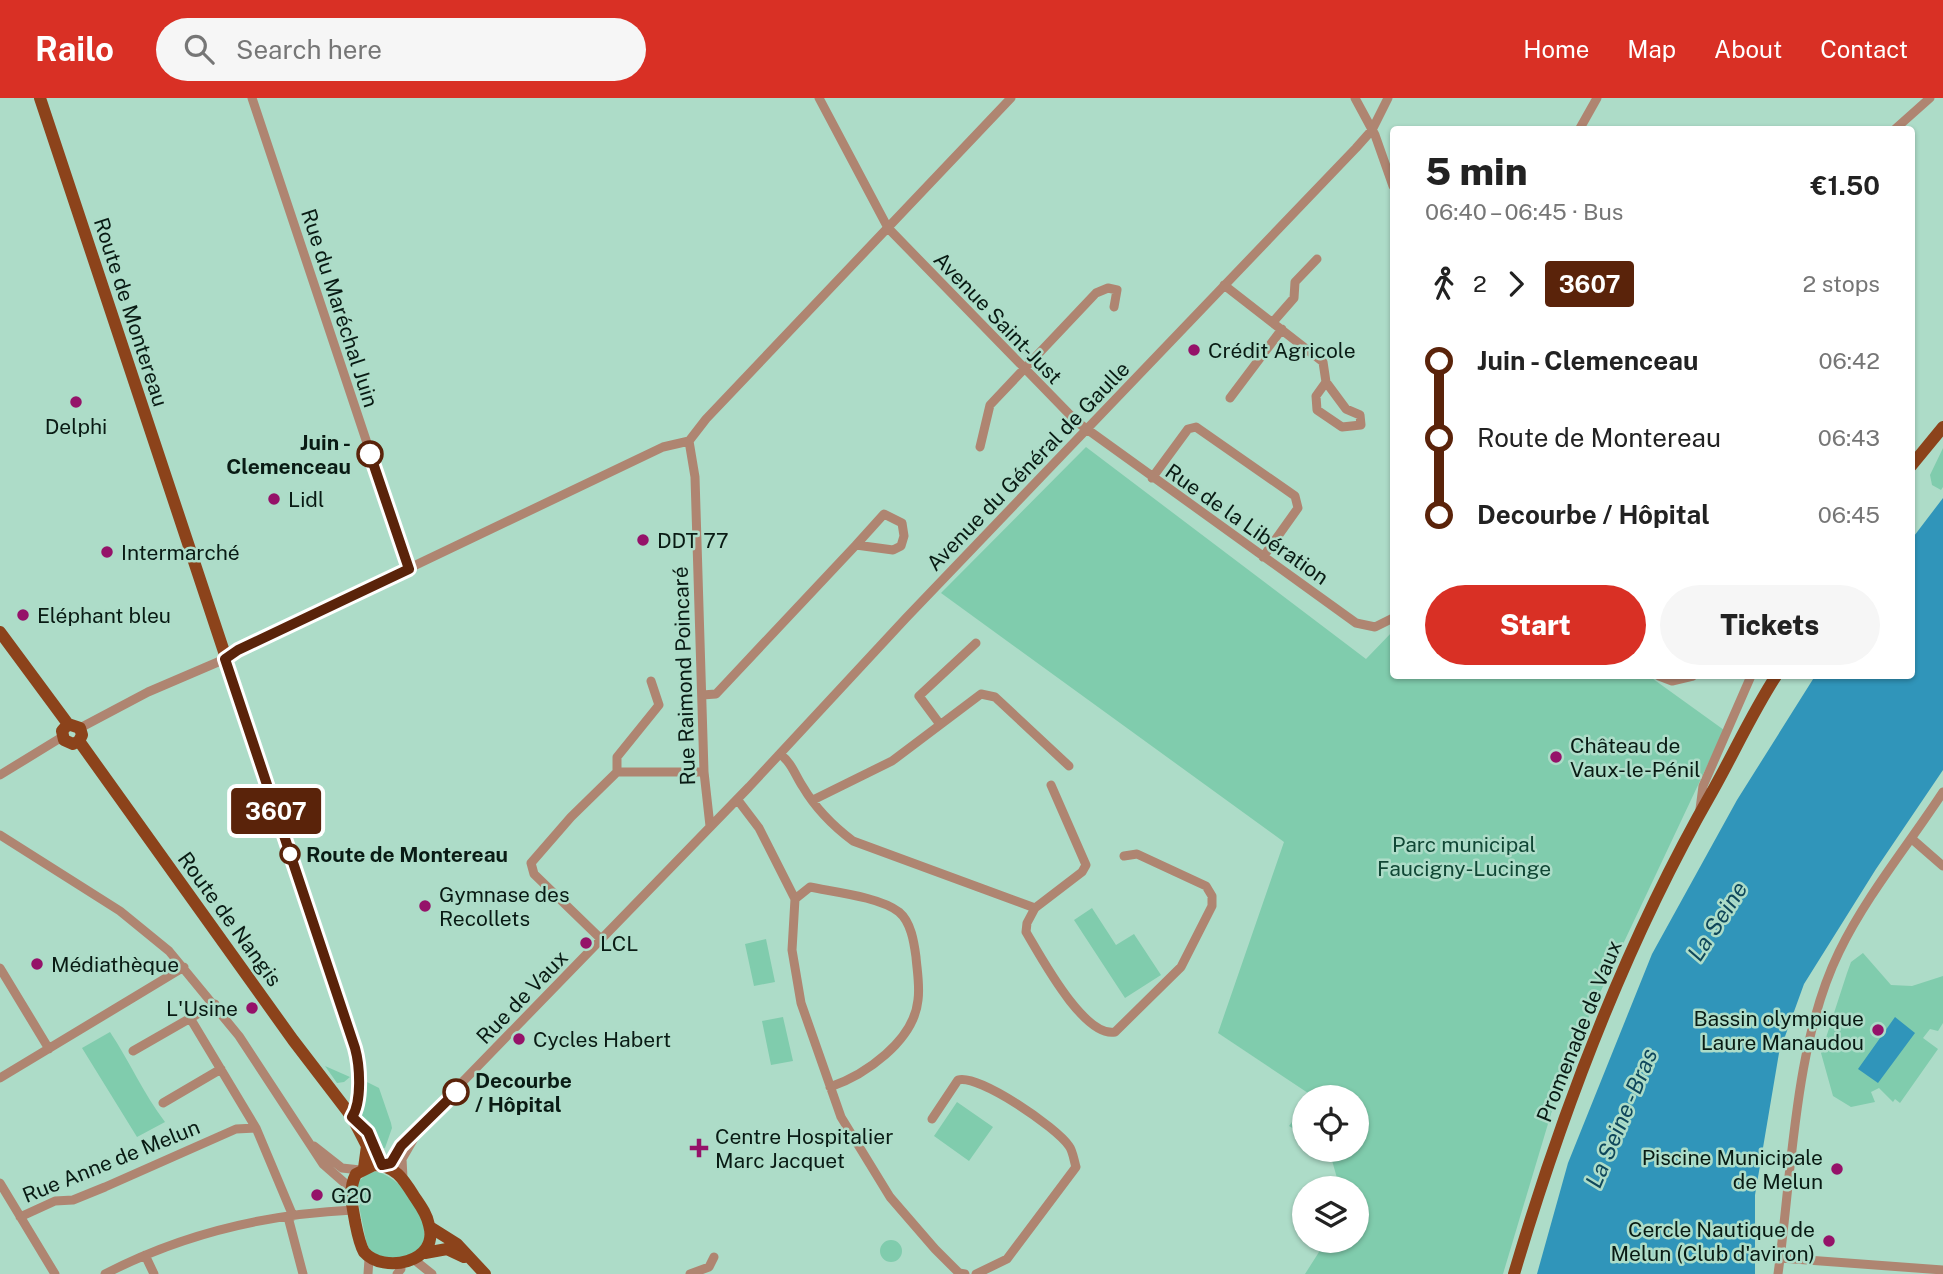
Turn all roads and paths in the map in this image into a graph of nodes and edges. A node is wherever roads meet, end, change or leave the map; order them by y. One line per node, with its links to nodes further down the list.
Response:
1 (39, 98): 34 (main road, Route de Montereau)
2 (252, 98): 30 (street, Rue du Maréchal Juin)
3 (819, 98): 13 (street, Avenue Saint-Just)
4 (1012, 98): 13 (street)
5 (1355, 98): 11 (street)
6 (1388, 98): 11 (street, Avenue du Général de Gaulle)
7 (1597, 98): 9 (street)
8 (1930, 98): 10 (street)
9 (1581, 126)
10 (1898, 126)
11 (1372, 130): 12 (street); 15 (street, Avenue du Général de Gaulle)
12 (1390, 178)
13 (888, 228): 19 (street, Avenue Saint-Just); 24 (street)
14 (1317, 259): 17 (street)
15 (1224, 285): 17 (street); 23 (street, Avenue du Général de Gaulle)
16 (1114, 307): 19 (street)
17 (1273, 322): 18 (street)
18 (1282, 329): 20 (street); 21 (street)
19 (1024, 369): 23 (street, Avenue Saint-Just); 25 (street)
20 (1326, 382): 20 (street)
21 (1230, 398)
22 (1943, 427): 26 (main road)
23 (1086, 430): 27 (street, Rue de la Libération); 42 (street, Avenue du Général de Gaulle)
24 (689, 441): 30 (street); 38 (street, Rue Raimond Poincaré)
25 (980, 447)
26 (1915, 461)
27 (1152, 478): 29 (street, Rue de la Libération); 29 (street)
28 (856, 545): 28 (street); 38 (street)
29 (1263, 557): 31 (street, Rue de la Libération)
30 (409, 569): 34 (street)
31 (1390, 620)
32 (0, 632): 40 (main road, Route de Nangis)
33 (976, 643): 39 (street)
34 (225, 659): 40 (street); 68 (main road, Route de Montereau)
35 (1750, 679): 51 (street)
36 (1774, 679): 51 (main road, Promenade de Vaux)
37 (651, 681): 44 (street)
38 (702, 695): 45 (street, Rue Raimond Poincaré)
39 (939, 723): 43 (street); 50 (street)
40 (75, 731): 41 (main road); 70 (main road, Route de Nangis)
41 (62, 737): 46 (street)
42 (780, 754): 49 (street, Avenue du Général de Gaulle); 50 (street)
43 (1069, 766)
44 (617, 772): 45 (street); 59 (street)
45 (704, 772): 52 (street, Rue Raimond Poincaré)
46 (0, 775)
47 (1051, 785): 58 (street)
48 (1943, 792): 54 (street)
49 (737, 799): 52 (street, Avenue du Général de Gaulle); 57 (street)
50 (813, 800): 58 (street)
51 (1699, 810): 104 (main road, Promenade de Vaux)
52 (710, 826): 59 (street, Rue de Vaux)
53 (0, 835): 60 (street)
54 (1912, 839): 56 (street); 89 (street)
55 (1124, 856): 58 (street)
56 (1943, 866)
57 (795, 900): 69 (street); 69 (street)
58 (1035, 908)
59 (601, 939): 75 (street, Rue de Vaux)
60 (184, 967): 62 (street); 64 (street)
61 (0, 968): 64 (street)
62 (215, 1004): 63 (street); 76 (street)
63 (190, 1018): 65 (street); 66 (street)
64 (49, 1049): 67 (street)
65 (133, 1051)
66 (221, 1069): 71 (street); 74 (street)
67 (0, 1078)
68 (358, 1078): 70 (main road); 72 (main road, Route de Montereau)
69 (830, 1087): 102 (street)
70 (335, 1096): 72 (main road, Route de Nangis)
71 (163, 1103)
72 (352, 1117): 77 (main road, Route de Nangis); 78 (main road, Route de Nangis)
73 (932, 1119): 103 (street)
74 (256, 1128): 83 (street, Rue Anne de Melun); 84 (street)
75 (417, 1132): 77 (street, Rue de Vaux); 80 (street, Rue de Vaux)
76 (312, 1145): 78 (street); 81 (street)
77 (384, 1166): 78 (main road); 80 (main road)
78 (362, 1169): 81 (main road)
79 (0, 1183): 83 (street)
80 (405, 1184): 85 (main road)
81 (350, 1195): 82 (main road)
82 (350, 1210): 84 (street); 90 (main road)
83 (20, 1217): 94 (street)
84 (290, 1217): 86 (street); 97 (street)
85 (430, 1227): 88 (main road); 91 (main road)
86 (145, 1255): 95 (street); 96 (street)
87 (714, 1256): 101 (street)
88 (421, 1258): 91 (main road); 93 (main road); 99 (street)
89 (1780, 1258): 92 (street); 105 (street)
90 (369, 1259): 93 (main road); 98 (street)
91 (473, 1262): 100 (main road)
92 (1943, 1270)
93 (399, 1272)
94 (55, 1274)
95 (106, 1274)
96 (155, 1274)
97 (303, 1274)
98 (368, 1274)
99 (432, 1274)
100 (485, 1274)
101 (690, 1274)
102 (965, 1274)
103 (976, 1274)
104 (1514, 1274)
105 (1778, 1274)

